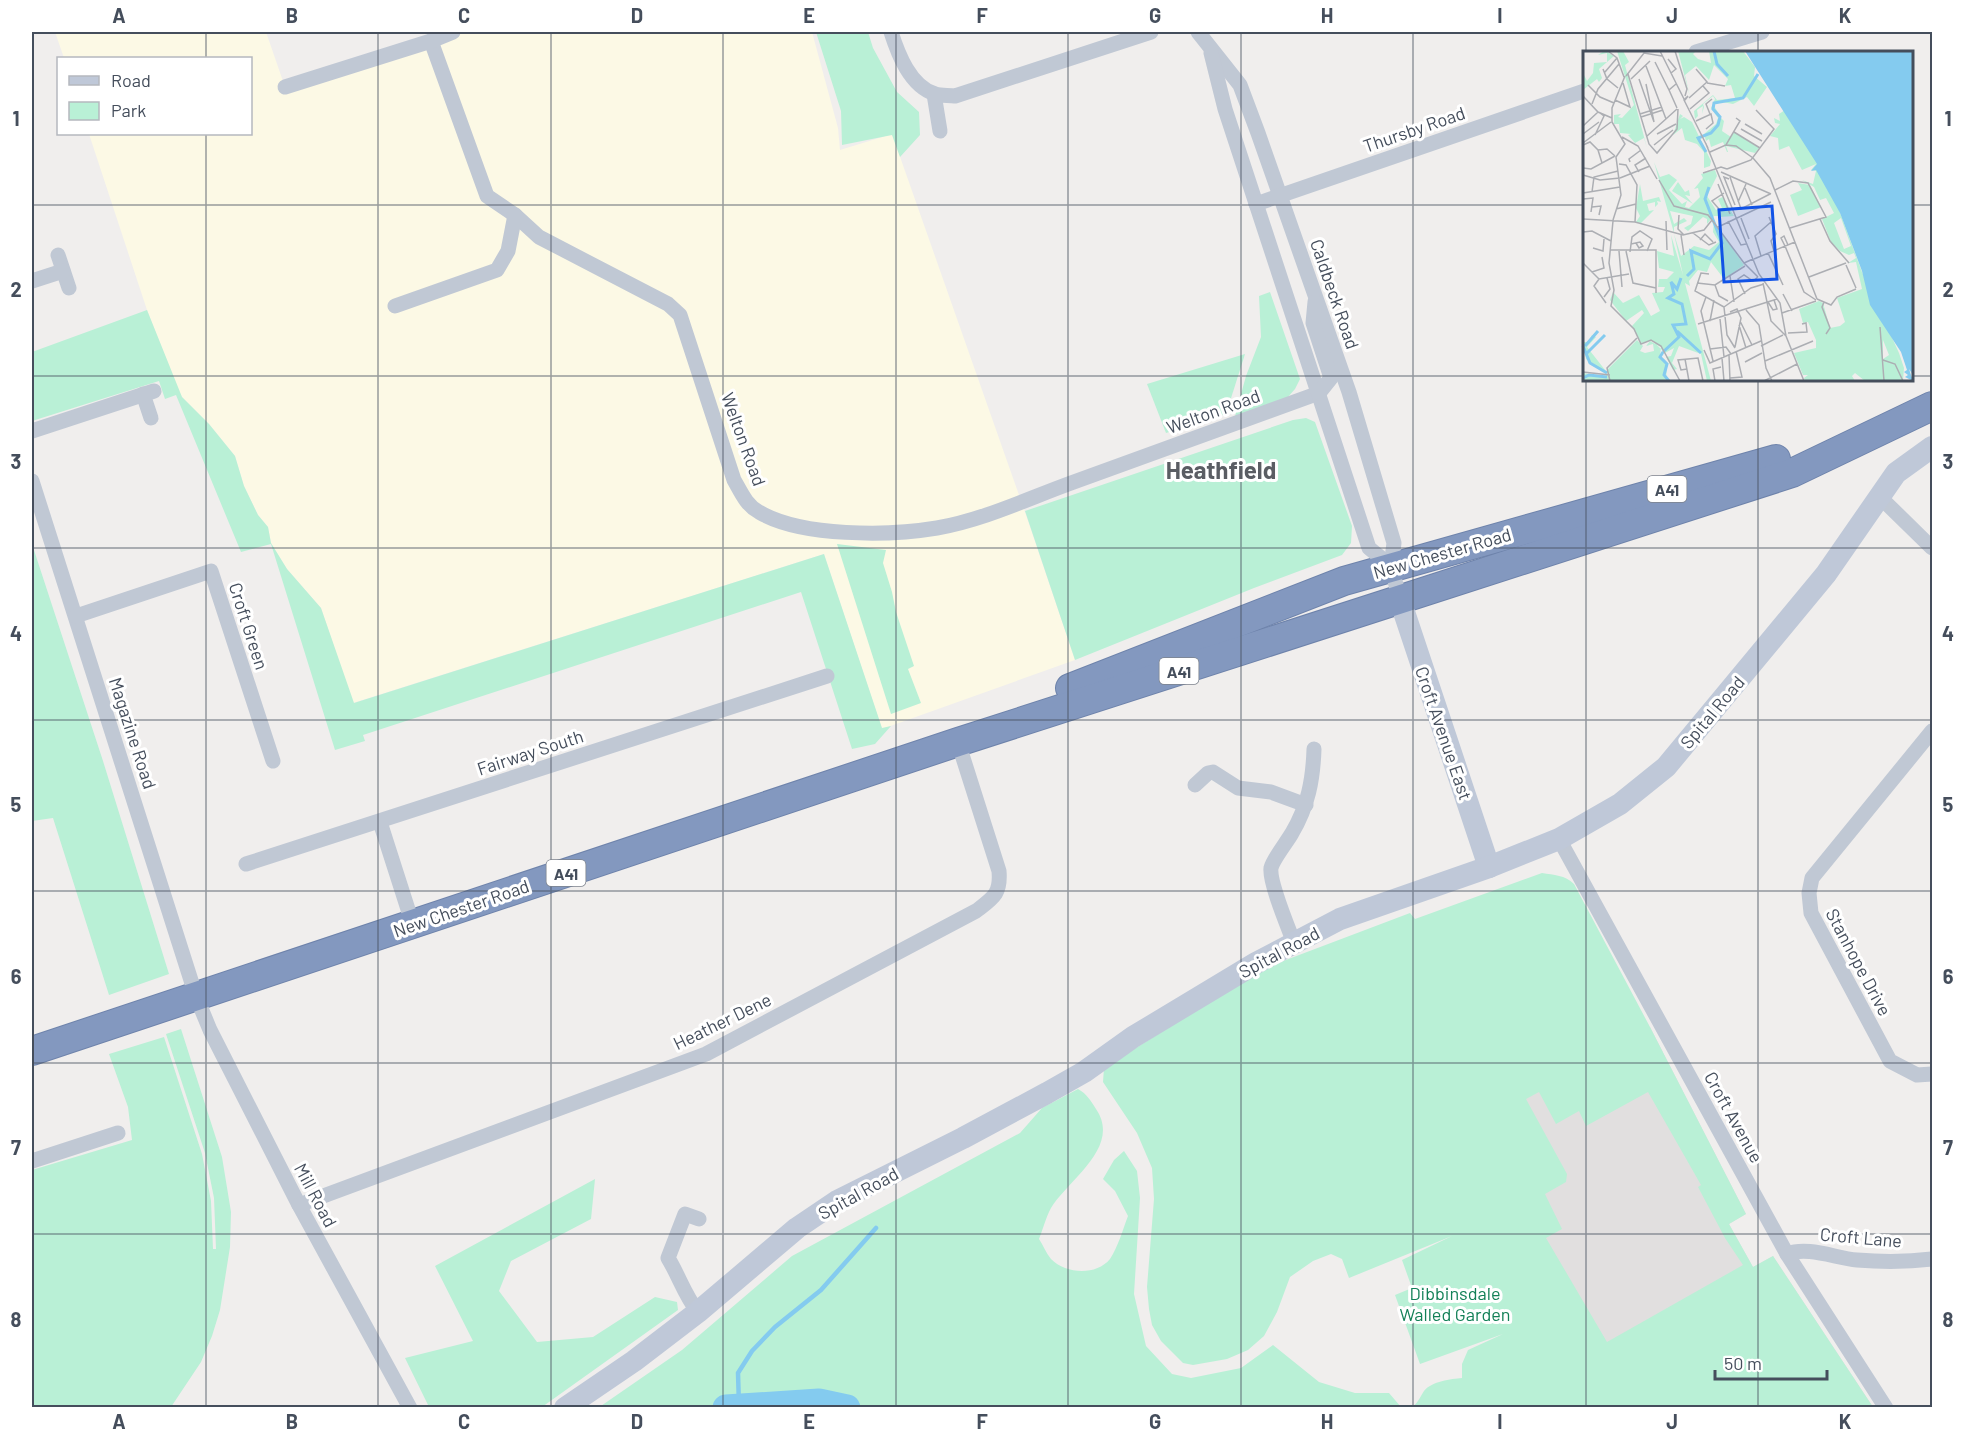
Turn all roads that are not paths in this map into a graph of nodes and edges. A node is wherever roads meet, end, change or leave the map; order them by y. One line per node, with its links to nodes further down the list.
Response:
1 (453, 32): 6 (street)
2 (891, 32): 11 (street)
3 (1151, 32): 11 (street)
4 (1198, 32): 7 (street, Caldbeck Road)
5 (1762, 32): 8 (street)
6 (431, 41): 9 (street); 15 (street, Welton Road)
7 (1209, 46): 13 (street, Caldbeck Road); 14 (street, Caldbeck Road)
8 (1699, 51)
9 (285, 87)
10 (1583, 91): 13 (street, Thursby Road)
11 (934, 94): 12 (street)
12 (940, 131)
13 (1281, 195): 14 (street, Thursby Road); 20 (street, Caldbeck Road)
14 (1256, 204): 23 (street, Caldbeck Road)
15 (515, 215): 21 (street); 23 (street, Welton Road)
16 (58, 255): 17 (street)
17 (63, 271): 18 (street); 19 (street)
18 (32, 281)
19 (69, 288)
20 (1316, 298): 23 (street); 32 (street, Caldbeck Road)
21 (395, 306)
22 (1932, 386): 32 (highway, New Chester Road / A41)
23 (1318, 393): 32 (street, Caldbeck Road)
24 (1932, 406): 30 (highway, New Chester Road / A41)
25 (151, 418): 26 (street)
26 (32, 431)
27 (1932, 447): 29 (main road, Spital Road)
28 (32, 481): 34 (street, Magazine Road)
29 (1881, 498): 31 (street); 44 (main road, Spital Road)
30 (1628, 526): 32 (highway); 33 (highway, New Chester Road / A41)
31 (1932, 548)
32 (1391, 567): 33 (street, Caldbeck Road); 35 (highway, New Chester Road / A41)
33 (1400, 600): 35 (highway); 38 (highway, New Chester Road / A41); 46 (main road, Croft Avenue East)
34 (76, 616): 40 (street, Croft Green); 49 (street, Magazine Road)
35 (1196, 638): 38 (highway, New Chester Road / A41)
36 (827, 676): 43 (street, Fairway South)
37 (1932, 731): 51 (street, Stanhope Drive)
38 (958, 742): 47 (highway, New Chester Road / A41); 54 (street, Heather Dene)
39 (1314, 749): 42 (street)
40 (273, 761)
41 (1195, 785): 42 (street)
42 (1306, 805): 48 (street)
43 (380, 822): 45 (street, Fairway South); 47 (street)
44 (1559, 839): 46 (main road, Spital Road); 56 (street, Croft Avenue)
45 (246, 864)
46 (1489, 867): 48 (main road, Spital Road)
47 (413, 925): 49 (highway, New Chester Road / A41)
48 (1294, 943): 58 (main road, Spital Road)
49 (185, 1000): 50 (highway, New Chester Road / A41); 54 (street, Mill Road)
50 (32, 1051)
51 (1932, 1074)
52 (118, 1133): 53 (street)
53 (32, 1161)
54 (299, 1205): 59 (street, Mill Road)
55 (699, 1219): 58 (street)
56 (1787, 1254): 57 (street, Croft Lane); 61 (street, Croft Avenue)
57 (1932, 1259)
58 (698, 1312): 60 (main road, Spital Road)
59 (410, 1407)
60 (564, 1407)
61 (1886, 1407)

